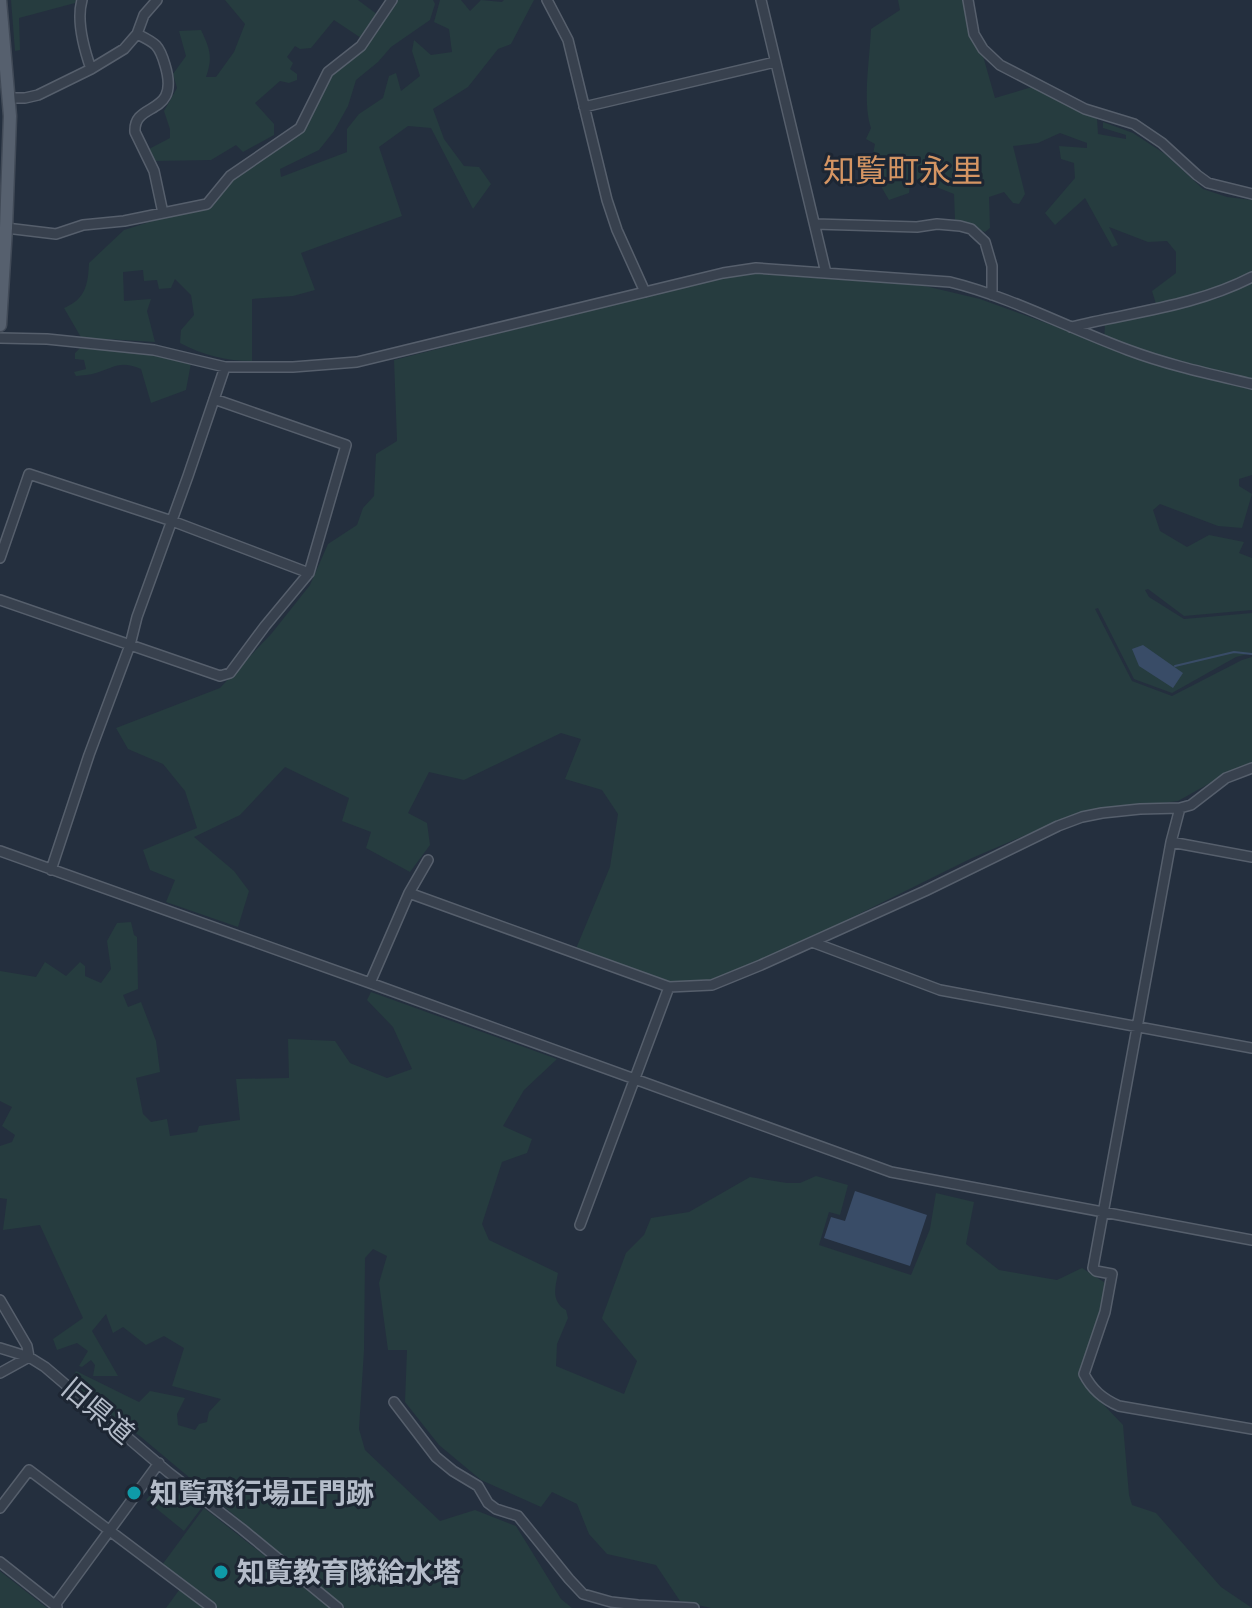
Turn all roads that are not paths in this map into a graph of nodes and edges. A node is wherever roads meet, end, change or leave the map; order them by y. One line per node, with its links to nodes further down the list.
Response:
1 (0, 0): 11 (main road)
2 (82, 0): 10 (street)
3 (157, 0): 8 (street)
4 (392, 0): 14 (street)
5 (547, 0): 12 (street)
6 (761, 0): 9 (street)
7 (968, 0): 13 (street)
8 (137, 34): 10 (street); 14 (street)
9 (775, 62): 12 (street); 15 (street)
10 (91, 69): 11 (street)
11 (10, 98): 16 (main road)
12 (584, 107): 20 (street)
13 (1252, 194)
14 (163, 213): 16 (street)
15 (815, 224): 18 (street); 21 (street)
16 (6, 228): 17 (main road)
17 (2, 257): 22 (main road)
18 (826, 273): 20 (street); 21 (street)
19 (1252, 277): 23 (street)
20 (645, 292): 25 (street)
21 (992, 295): 23 (street)
22 (0, 325)
23 (1069, 327): 26 (street)
24 (0, 338): 25 (street)
25 (225, 367): 27 (street)
26 (1252, 384)
27 (214, 399): 28 (street); 30 (street)
28 (172, 521): 29 (street); 30 (street); 32 (street)
29 (0, 558)
30 (309, 573): 32 (street)
31 (0, 600): 32 (street)
32 (130, 645): 39 (street)
33 (1252, 768): 34 (street)
34 (1180, 808): 35 (street); 41 (street)
35 (1171, 842): 37 (street); 44 (street)
36 (0, 851): 39 (street)
37 (1252, 857)
38 (428, 860): 40 (street)
39 (51, 870): 42 (street)
40 (409, 893): 42 (street); 43 (street)
41 (812, 942): 43 (street); 44 (street)
42 (370, 983): 46 (street)
43 (669, 987): 46 (street)
44 (1138, 1027): 45 (street); 47 (street)
45 (1252, 1048)
46 (635, 1079): 47 (street); 48 (street)
47 (1104, 1211): 49 (street); 55 (street)
48 (580, 1225)
49 (1252, 1240)
50 (0, 1300): 52 (street)
51 (0, 1348): 52 (street, 旧県道)
52 (29, 1357): 53 (street); 56 (street, 旧県道)
53 (0, 1373)
54 (394, 1402): 63 (street)
55 (1252, 1429)
56 (159, 1463): 58 (street); 62 (street, 旧県道)
57 (0, 1508): 58 (street)
58 (111, 1531): 60 (street); 61 (street)
59 (0, 1562): 60 (street)
60 (57, 1606)
61 (210, 1608)
62 (338, 1608)
63 (694, 1608)

